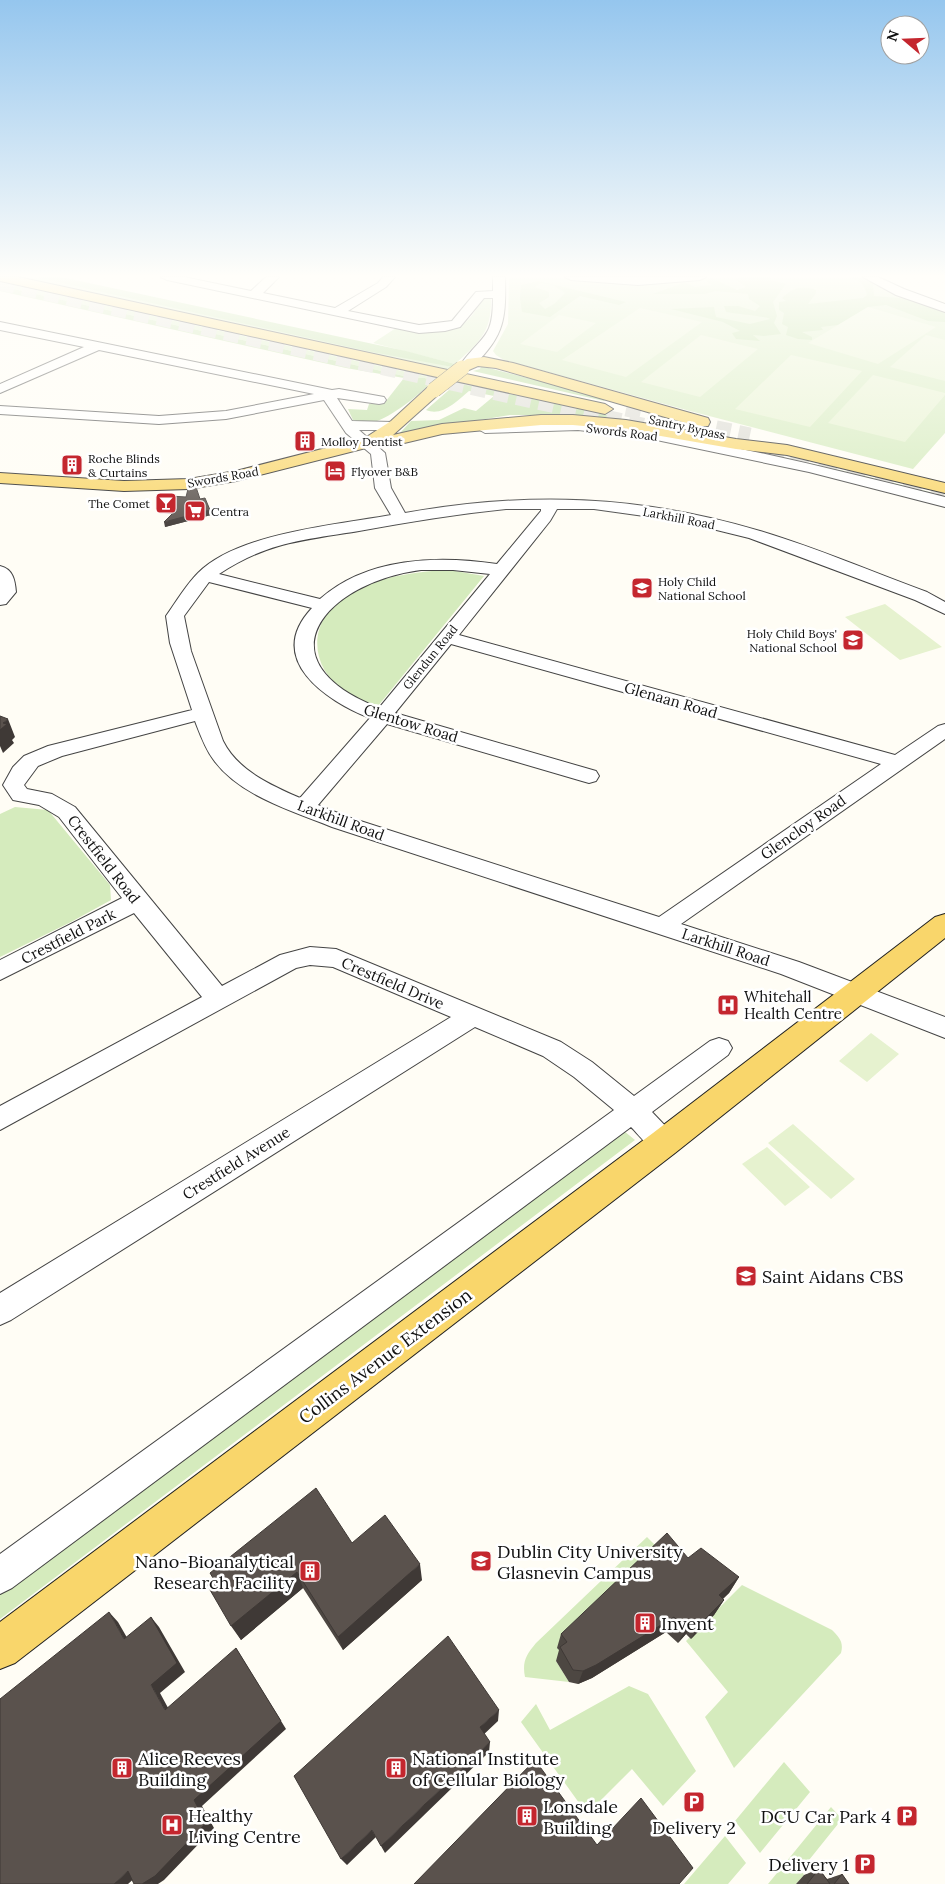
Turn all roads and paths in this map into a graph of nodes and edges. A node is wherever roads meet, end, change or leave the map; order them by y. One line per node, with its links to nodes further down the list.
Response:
1 (55, 365): 6 (street)
2 (197, 365): 7 (street)
3 (399, 365): 14 (main road, Santry Bypass)
4 (466, 365): 11 (main road, bridge)
5 (502, 365): 14 (main road, Swords Road)
6 (0, 390)
7 (329, 394): 8 (street); 9 (street); 10 (street)
8 (379, 400)
9 (0, 410)
10 (347, 425): 11 (street); 13 (street)
11 (392, 426): 13 (main road)
12 (450, 429): 13 (main road, Swords Road); 14 (main road, Swords Road); 17 (street, Swords Road)
13 (366, 443): 15 (main road, Swords Road); 19 (street)
14 (786, 450): 16 (main road, Swords Road)
15 (0, 478)
16 (945, 488)
17 (945, 502)
18 (549, 504): 19 (street, Larkhill Road); 20 (street, Glendun Road); 25 (street, Larkhill Road)
19 (400, 518): 22 (street, Larkhill Road)
20 (500, 570): 24 (street, Glentow Road); 26 (street, Glendun Road)
21 (0, 571): 23 (street)
22 (205, 576): 24 (street); 27 (street, Larkhill Road)
23 (0, 600)
24 (322, 605): 28 (street, Glentow Road)
25 (945, 609)
26 (446, 637): 28 (street, Glendun Road); 30 (street, Glenaan Road)
27 (203, 713): 32 (street, Larkhill Road); 33 (street, Crestfield Road)
28 (383, 716): 31 (street, Glentow Road); 32 (street, Glendun Road)
29 (945, 730): 30 (street, Glencloy Road)
30 (896, 762): 35 (street, Glencloy Road)
31 (589, 776)
32 (304, 807): 35 (street, Larkhill Road)
33 (137, 901): 36 (street, Crestfield Park); 38 (street, Crestfield Road)
34 (945, 924): 37 (main road, Collins Avenue Extension)
35 (664, 927): 37 (street, Larkhill Road)
36 (0, 971)
37 (855, 992): 40 (street, Larkhill Road); 44 (main road, Collins Avenue Extension)
38 (218, 1000): 39 (street, Crestfield Drive); 43 (street, Crestfield Drive)
39 (471, 1016): 42 (street, Crestfield Drive); 45 (street, Crestfield Avenue)
40 (945, 1028)
41 (719, 1048): 42 (street)
42 (632, 1110): 44 (street, Crestfield Drive); 46 (street)
43 (0, 1119)
44 (664, 1144): 47 (main road, Collins Avenue Extension)
45 (0, 1310)
46 (0, 1576)
47 (0, 1648)

